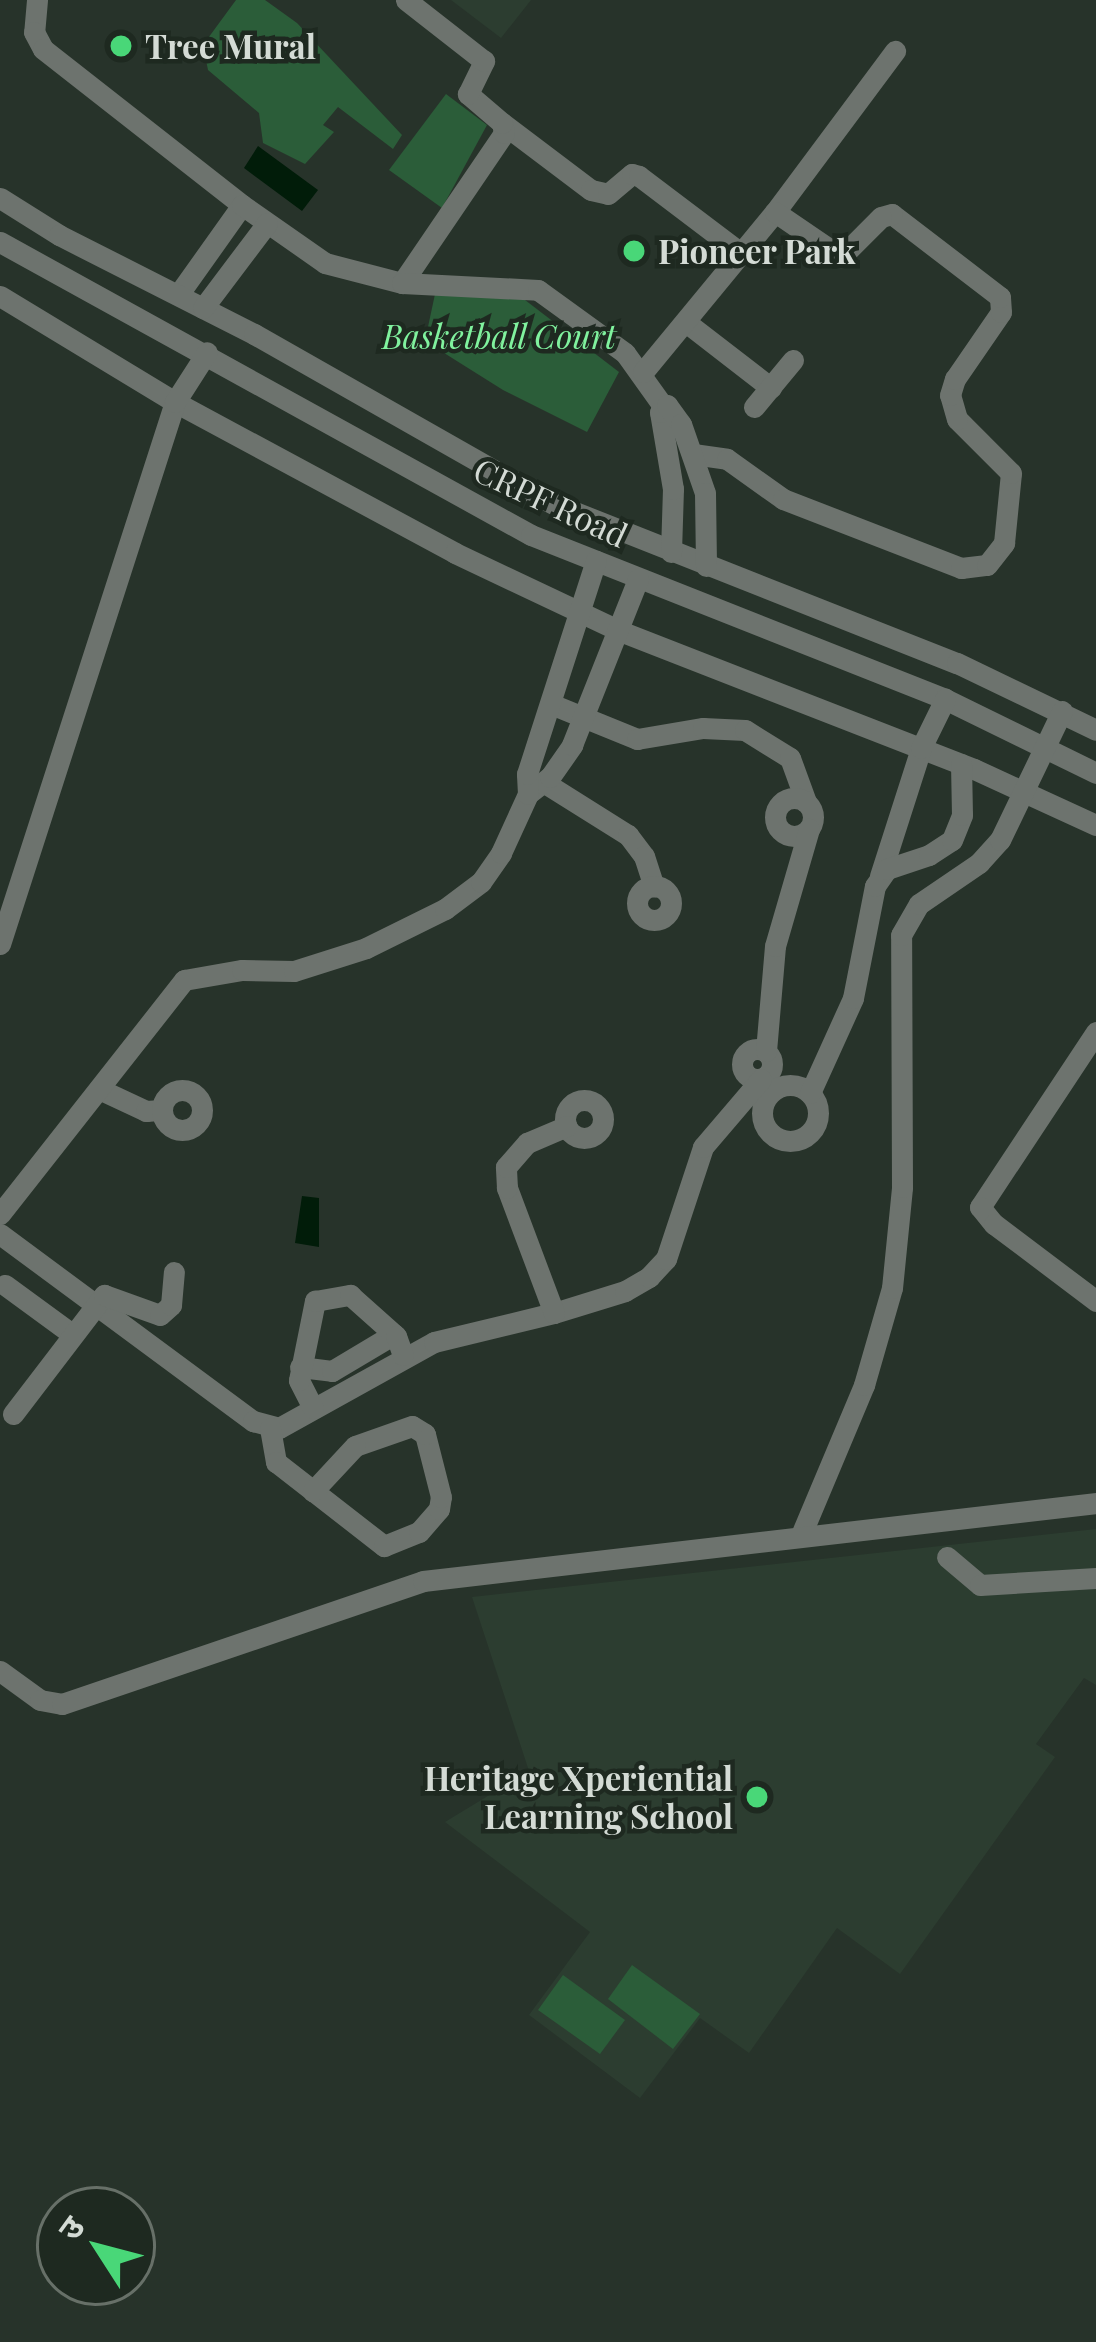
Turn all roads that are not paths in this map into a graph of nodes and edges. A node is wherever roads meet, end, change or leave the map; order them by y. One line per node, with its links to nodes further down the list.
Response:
1 (37, 0): 6 (street)
2 (406, 0): 4 (street)
3 (895, 51): 7 (street)
4 (502, 123): 10 (street); 11 (street)
5 (0, 197): 13 (street)
6 (242, 205): 8 (street); 13 (street)
7 (775, 212): 10 (street); 23 (street)
8 (267, 223): 11 (street); 14 (street)
9 (0, 242): 16 (street, CRPF Road)
10 (742, 254): 15 (street)
11 (402, 283): 18 (street)
12 (0, 296): 20 (street)
13 (178, 296): 14 (street)
14 (203, 308): 26 (street)
15 (687, 323): 18 (street); 19 (street)
16 (207, 352): 20 (street); 27 (street, CRPF Road)
17 (793, 360): 19 (street)
18 (643, 372): 21 (street)
19 (771, 388): 22 (street)
20 (175, 402): 30 (street); 48 (street)
21 (663, 406): 23 (street); 24 (street)
22 (754, 407)
23 (693, 454): 25 (street)
24 (673, 500): 25 (street); 26 (street)
25 (705, 501): 28 (street)
26 (671, 552): 28 (street)
27 (596, 561): 29 (street, CRPF Road); 30 (street)
28 (706, 566): 32 (street)
29 (638, 579): 31 (street); 33 (street, CRPF Road)
30 (580, 613): 31 (street); 34 (street)
31 (620, 631): 36 (street); 39 (street)
32 (937, 656): 33 (street); 35 (street)
33 (934, 695): 38 (street, CRPF Road); 39 (street)
34 (551, 704): 36 (street); 42 (street)
35 (1062, 711): 37 (street); 38 (street)
36 (585, 720): 42 (street); 44 (street)
37 (1096, 730)
38 (1048, 746): 41 (street, CRPF Road); 43 (street)
39 (921, 748): 40 (street); 47 (street)
40 (962, 764): 43 (street); 47 (street)
41 (1096, 773)
42 (537, 789): 49 (street); 52 (street)
43 (1027, 791): 45 (street); 71 (street)
44 (806, 802): 46 (street); 46 (street)
45 (1096, 825)
46 (809, 829): 62 (street)
47 (880, 876): 53 (street)
48 (9, 881): 50 (street)
49 (654, 886)
50 (0, 944)
51 (1096, 1032): 60 (street)
52 (99, 1089): 54 (street); 56 (street)
53 (810, 1093)
54 (162, 1110)
55 (567, 1126): 62 (street)
56 (0, 1214)
57 (0, 1234): 61 (street)
58 (174, 1272): 61 (street)
59 (5, 1285): 63 (street)
60 (1096, 1301)
61 (94, 1304): 63 (street); 68 (street)
62 (554, 1313): 64 (street)
63 (72, 1334): 67 (street)
64 (399, 1344): 65 (street); 65 (street); 66 (street)
65 (300, 1367): 66 (street)
66 (313, 1408): 68 (street)
67 (13, 1414)
68 (270, 1428): 69 (street)
69 (313, 1490): 69 (street)
70 (1096, 1503): 71 (street)
71 (801, 1535): 74 (street)
72 (947, 1557): 73 (street)
73 (1096, 1578)
74 (0, 1671)

